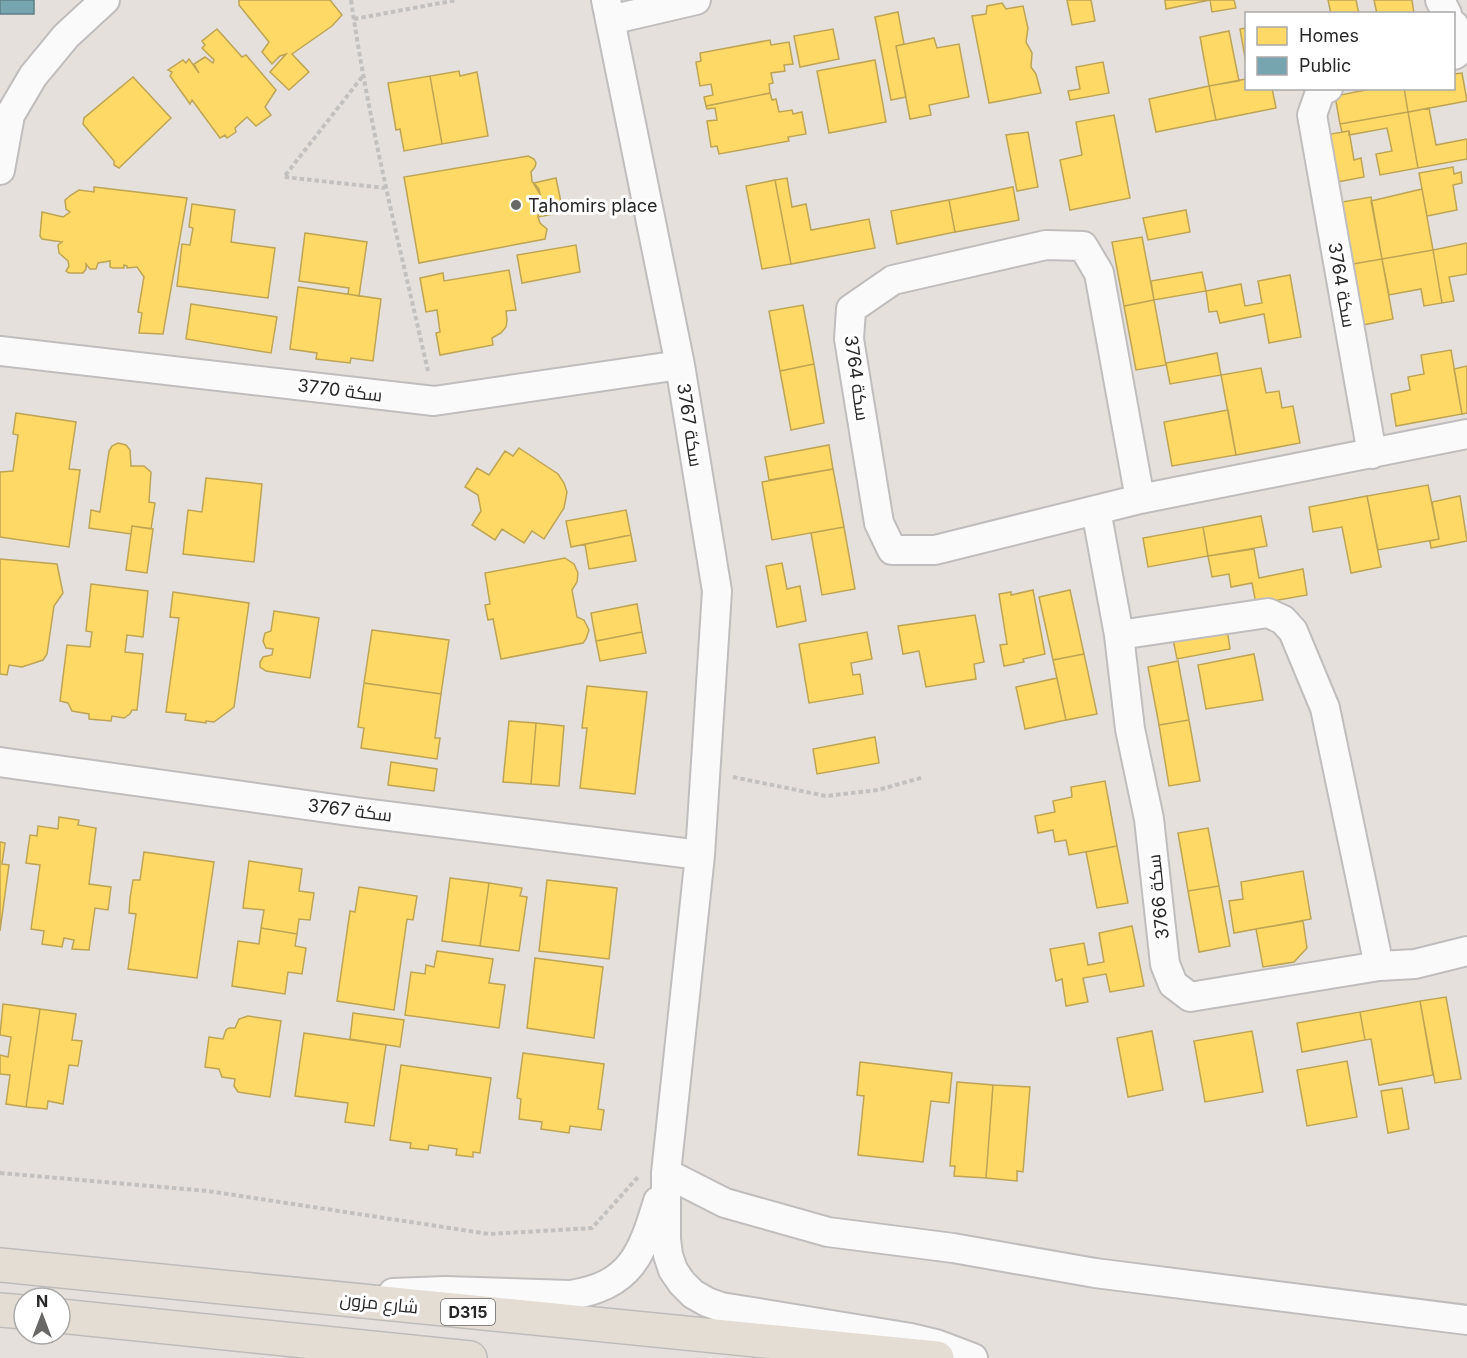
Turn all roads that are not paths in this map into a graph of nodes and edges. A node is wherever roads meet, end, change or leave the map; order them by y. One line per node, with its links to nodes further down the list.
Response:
1 (105, 0): 7 (street)
2 (696, 0): 3 (street)
3 (608, 10): 10 (street, سكة 3767)
4 (1455, 30): 5 (street)
5 (1455, 54)
6 (1324, 90): 12 (street, سكة 3764)
7 (5, 110): 8 (street)
8 (0, 170)
9 (0, 351): 10 (street, سكة 3770)
10 (680, 365): 17 (street, سكة 3767)
11 (1467, 434): 12 (street, سكة 3764)
12 (1372, 454): 13 (street, سكة 3764)
13 (1140, 499): 14 (street, سكة 3764); 14 (street, سكة 3764)
14 (1096, 510): 15 (street, سكة 3766)
15 (1119, 635): 19 (street); 19 (street, سكة 3766)
16 (0, 762): 17 (street, سكة 3767)
17 (700, 855): 20 (street, سكة 3767)
18 (1467, 951): 19 (street, سكة 3766)
19 (1379, 966)
20 (666, 1173): 24 (street); 26 (street); 29 (street)
21 (0, 1250): 23 (main road)
22 (0, 1265): 23 (main road, شارع مزون / D315)
23 (140, 1281): 24 (main road, شارع مزون / D315)
24 (345, 1300): 28 (main road, شارع مزون / D315)
25 (72, 1317): 27 (main road)
26 (1467, 1320)
27 (470, 1358)
28 (937, 1358)
29 (973, 1358)

